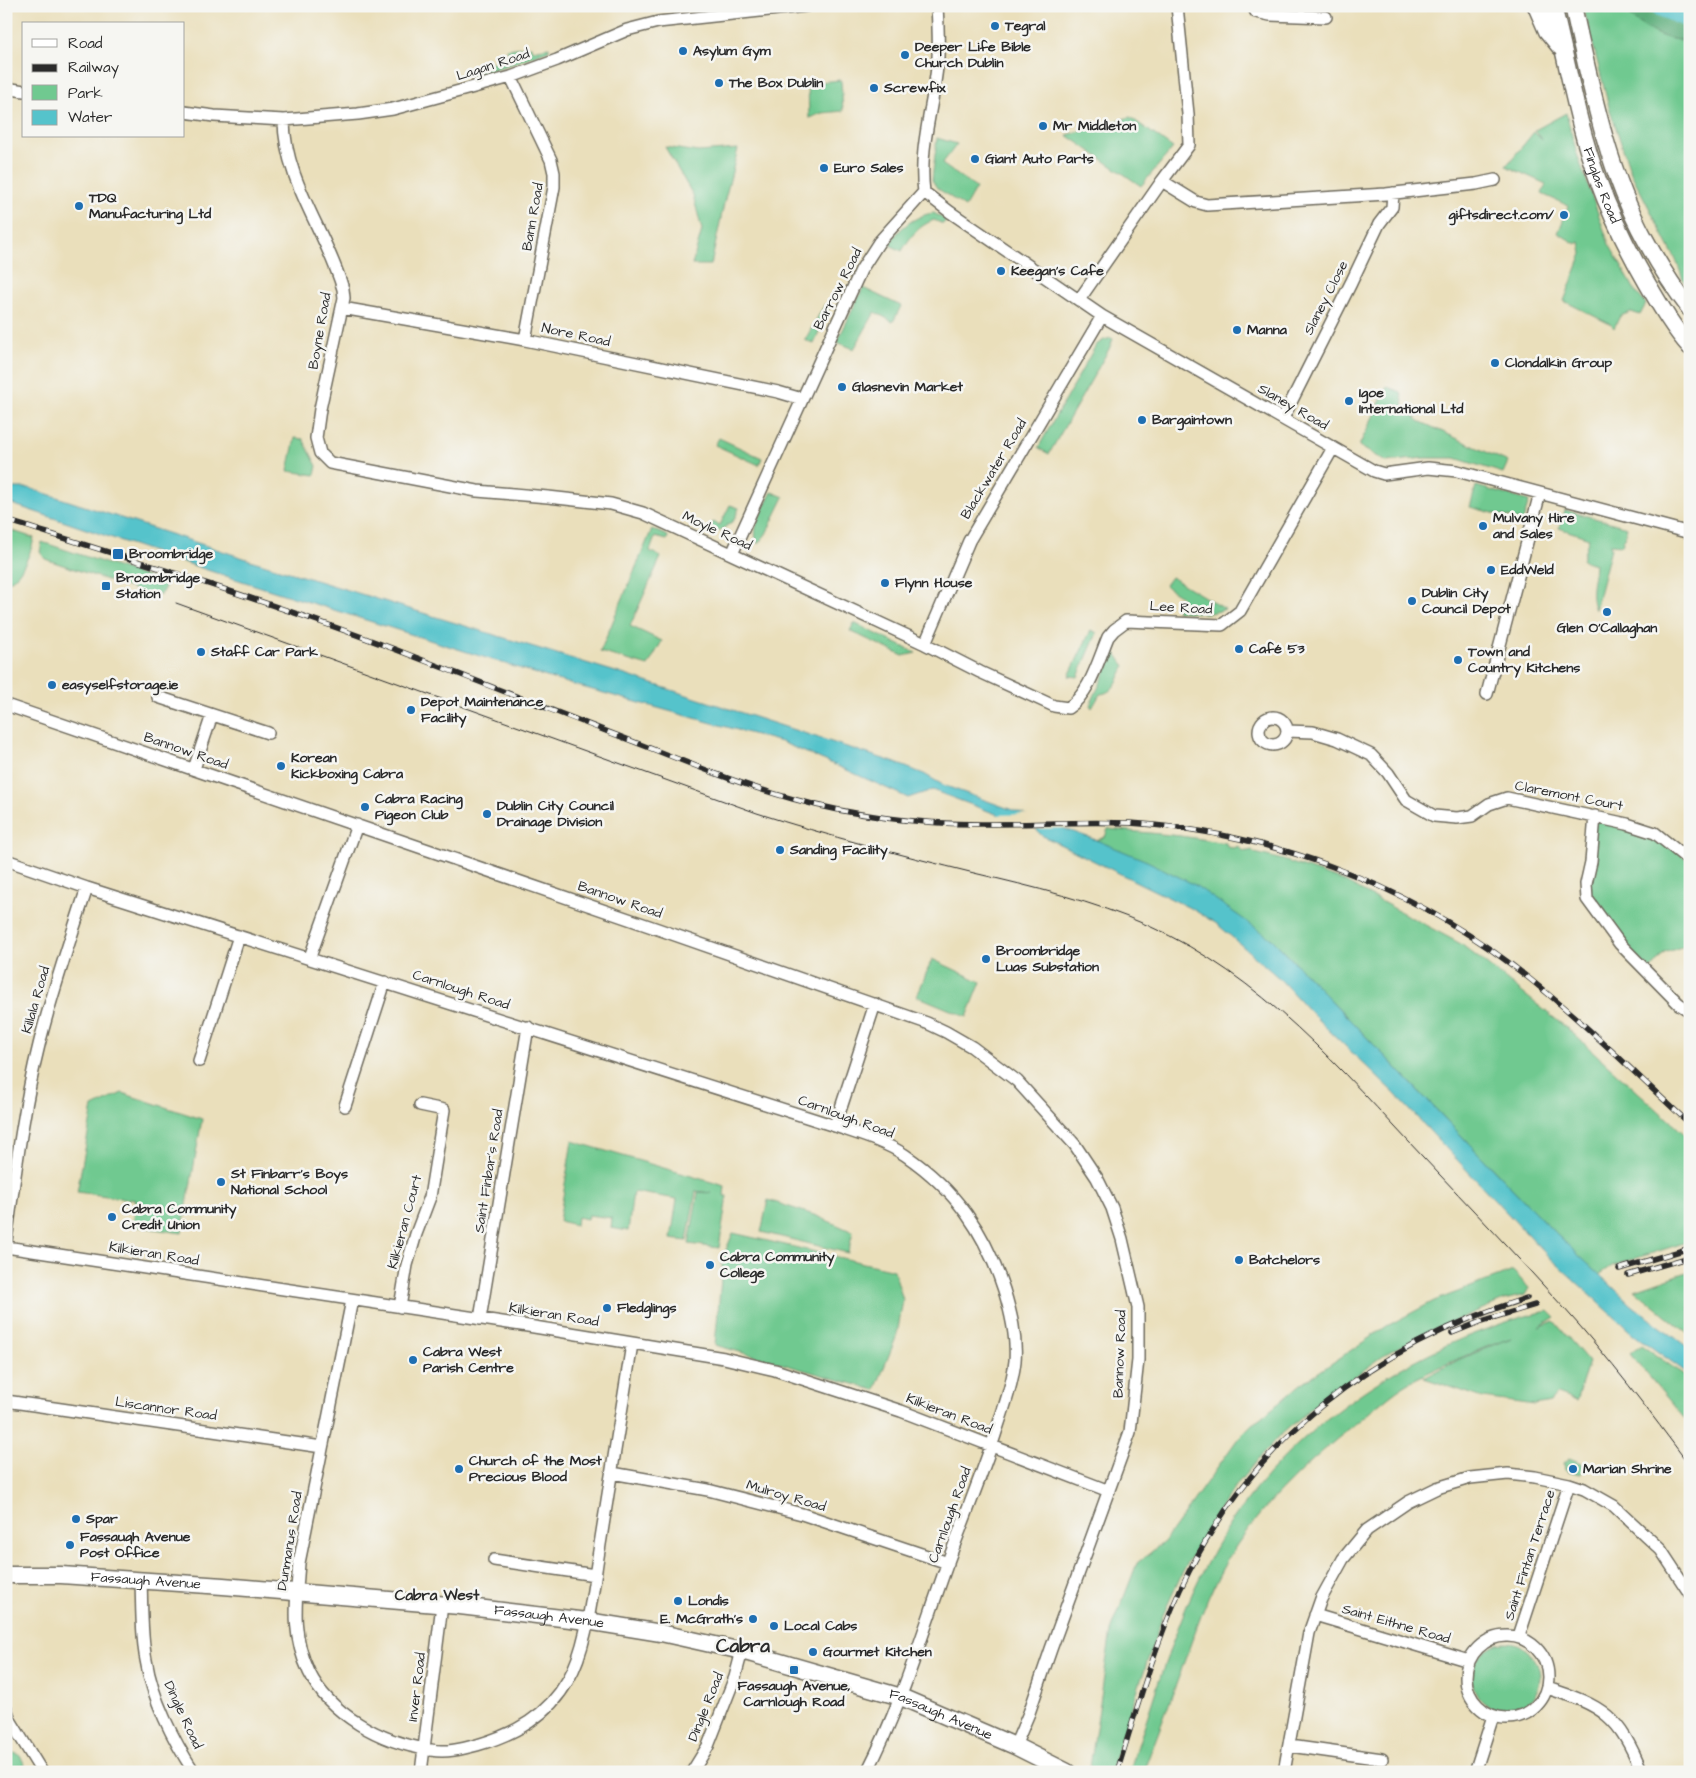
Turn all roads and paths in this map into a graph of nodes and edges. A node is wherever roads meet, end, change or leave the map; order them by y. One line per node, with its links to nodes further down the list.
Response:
1 (806, 6): 10 (street, Lagan Road)
2 (936, 6): 17 (street)
3 (1177, 6): 16 (street)
4 (1253, 6): 8 (street)
5 (1536, 6): 9 (street)
6 (1553, 6): 9 (street, Finglas Road)
7 (1573, 6): 21 (street, Finglas Road)
8 (1326, 17)
9 (1563, 51): 24 (street, Finglas Road)
10 (511, 76): 14 (street, Lagan Road); 23 (street, Bann Road)
11 (6, 88): 12 (street)
12 (22, 91)
13 (185, 112): 14 (street, Lagan Road)
14 (284, 120): 20 (street, Boyne Road)
15 (1494, 180): 18 (street)
16 (1162, 181): 18 (street); 19 (street)
17 (924, 192): 19 (street, Slaney Road); 25 (street, Barrow Road)
18 (1393, 193): 26 (street, Slaney Close)
19 (1079, 300): 22 (street, Slaney Road)
20 (342, 308): 23 (street, Nore Road); 28 (street, Boyne Road)
21 (1690, 310)
22 (1102, 316): 26 (street, Slaney Road); 32 (street, Blackwater Road)
23 (525, 340): 25 (street, Nore Road)
24 (1690, 347)
25 (802, 399): 31 (street, Barrow Road)
26 (1283, 418): 27 (street, Slaney Road)
27 (1333, 448): 29 (street, Slaney Road); 36 (street, Lee Road)
28 (330, 463): 31 (street, Moyle Road)
29 (1540, 493): 30 (street, Slaney Road); 33 (street)
30 (1690, 533)
31 (732, 554): 32 (street, Moyle Road)
32 (925, 644): 36 (street, Moyle Road)
33 (1487, 694)
34 (158, 696): 37 (street)
35 (6, 705): 40 (street, Bannow Road)
36 (1068, 708)
37 (212, 715): 39 (street); 40 (street)
38 (1287, 731): 41 (street, Claremont Court)
39 (268, 733)
40 (194, 769): 42 (street, Bannow Road)
41 (1595, 816): 44 (street, Claremont Court); 50 (street)
42 (357, 825): 47 (street); 49 (street, Bannow Road)
43 (6, 860): 45 (street, Carnlough Road)
44 (1690, 861)
45 (87, 888): 46 (street, Carnlough Road); 56 (street, Killala Road)
46 (239, 936): 47 (street, Carnlough Road); 52 (street)
47 (310, 957): 48 (street, Carnlough Road)
48 (385, 982): 51 (street, Carnlough Road); 54 (street)
49 (874, 1004): 55 (street); 67 (street, Bannow Road)
50 (1690, 1011)
51 (528, 1027): 55 (street, Carnlough Road); 60 (street, Saint Finbar's Road)
52 (198, 1061)
53 (420, 1105): 59 (street, Kilkieran Court)
54 (345, 1106)
55 (835, 1126): 63 (street, Carnlough Road)
56 (6, 1241)
57 (6, 1247): 58 (street, Kilkieran Road)
58 (352, 1300): 59 (street, Kilkieran Road); 64 (street, Dunmanus Road)
59 (400, 1307): 60 (street, Kilkieran Road)
60 (480, 1319): 61 (street, Kilkieran Road)
61 (632, 1344): 63 (street, Kilkieran Road); 65 (street, Dunmanus Road)
62 (6, 1401): 64 (street, Liscannor Road)
63 (991, 1446): 67 (street, Kilkieran Road); 69 (street, Carnlough Road)
64 (322, 1447): 73 (street, Dunmanus Road)
65 (612, 1473): 69 (street, Mulroy Road); 71 (street, Dunmanus Road)
66 (1569, 1484): 74 (street); 76 (street); 78 (street, Saint Fintan Terrace)
67 (1109, 1491): 85 (street, Bannow Road)
68 (494, 1560): 71 (street)
69 (948, 1563): 82 (street, Carnlough Road)
70 (6, 1575): 72 (street, Fassaugh Avenue)
71 (595, 1575): 77 (street, Dunmanus Road)
72 (141, 1580): 73 (street, Fassaugh Avenue); 90 (street, Dingle Road)
73 (296, 1593): 75 (street, Fassaugh Avenue); 87 (street, Dunmanus Road)
74 (1690, 1594)
75 (442, 1605): 77 (street, Fassaugh Avenue); 87 (street, Inver Road)
76 (1315, 1615): 80 (street, Saint Eithne Road); 86 (street)
77 (587, 1622): 79 (street, Fassaugh Avenue); 87 (street, Dunmanus Road)
78 (1519, 1636): 80 (street); 81 (street)
79 (742, 1651): 82 (street, Fassaugh Avenue); 92 (street, Dingle Road)
80 (1469, 1660): 83 (street)
81 (1547, 1688): 83 (street); 97 (street)
82 (901, 1698): 85 (street, Fassaugh Avenue); 93 (street, Carnlough Road)
83 (1493, 1716): 96 (street)
84 (7, 1717): 89 (street)
85 (1015, 1746): 94 (street, Fassaugh Avenue)
86 (1290, 1746): 88 (street); 95 (street)
87 (424, 1748): 91 (street, Inver Road)
88 (1382, 1759)
89 (42, 1772)
90 (194, 1772)
91 (421, 1772)
92 (692, 1772)
93 (866, 1772)
94 (1067, 1772)
95 (1284, 1772)
96 (1475, 1772)
97 (1642, 1772)

